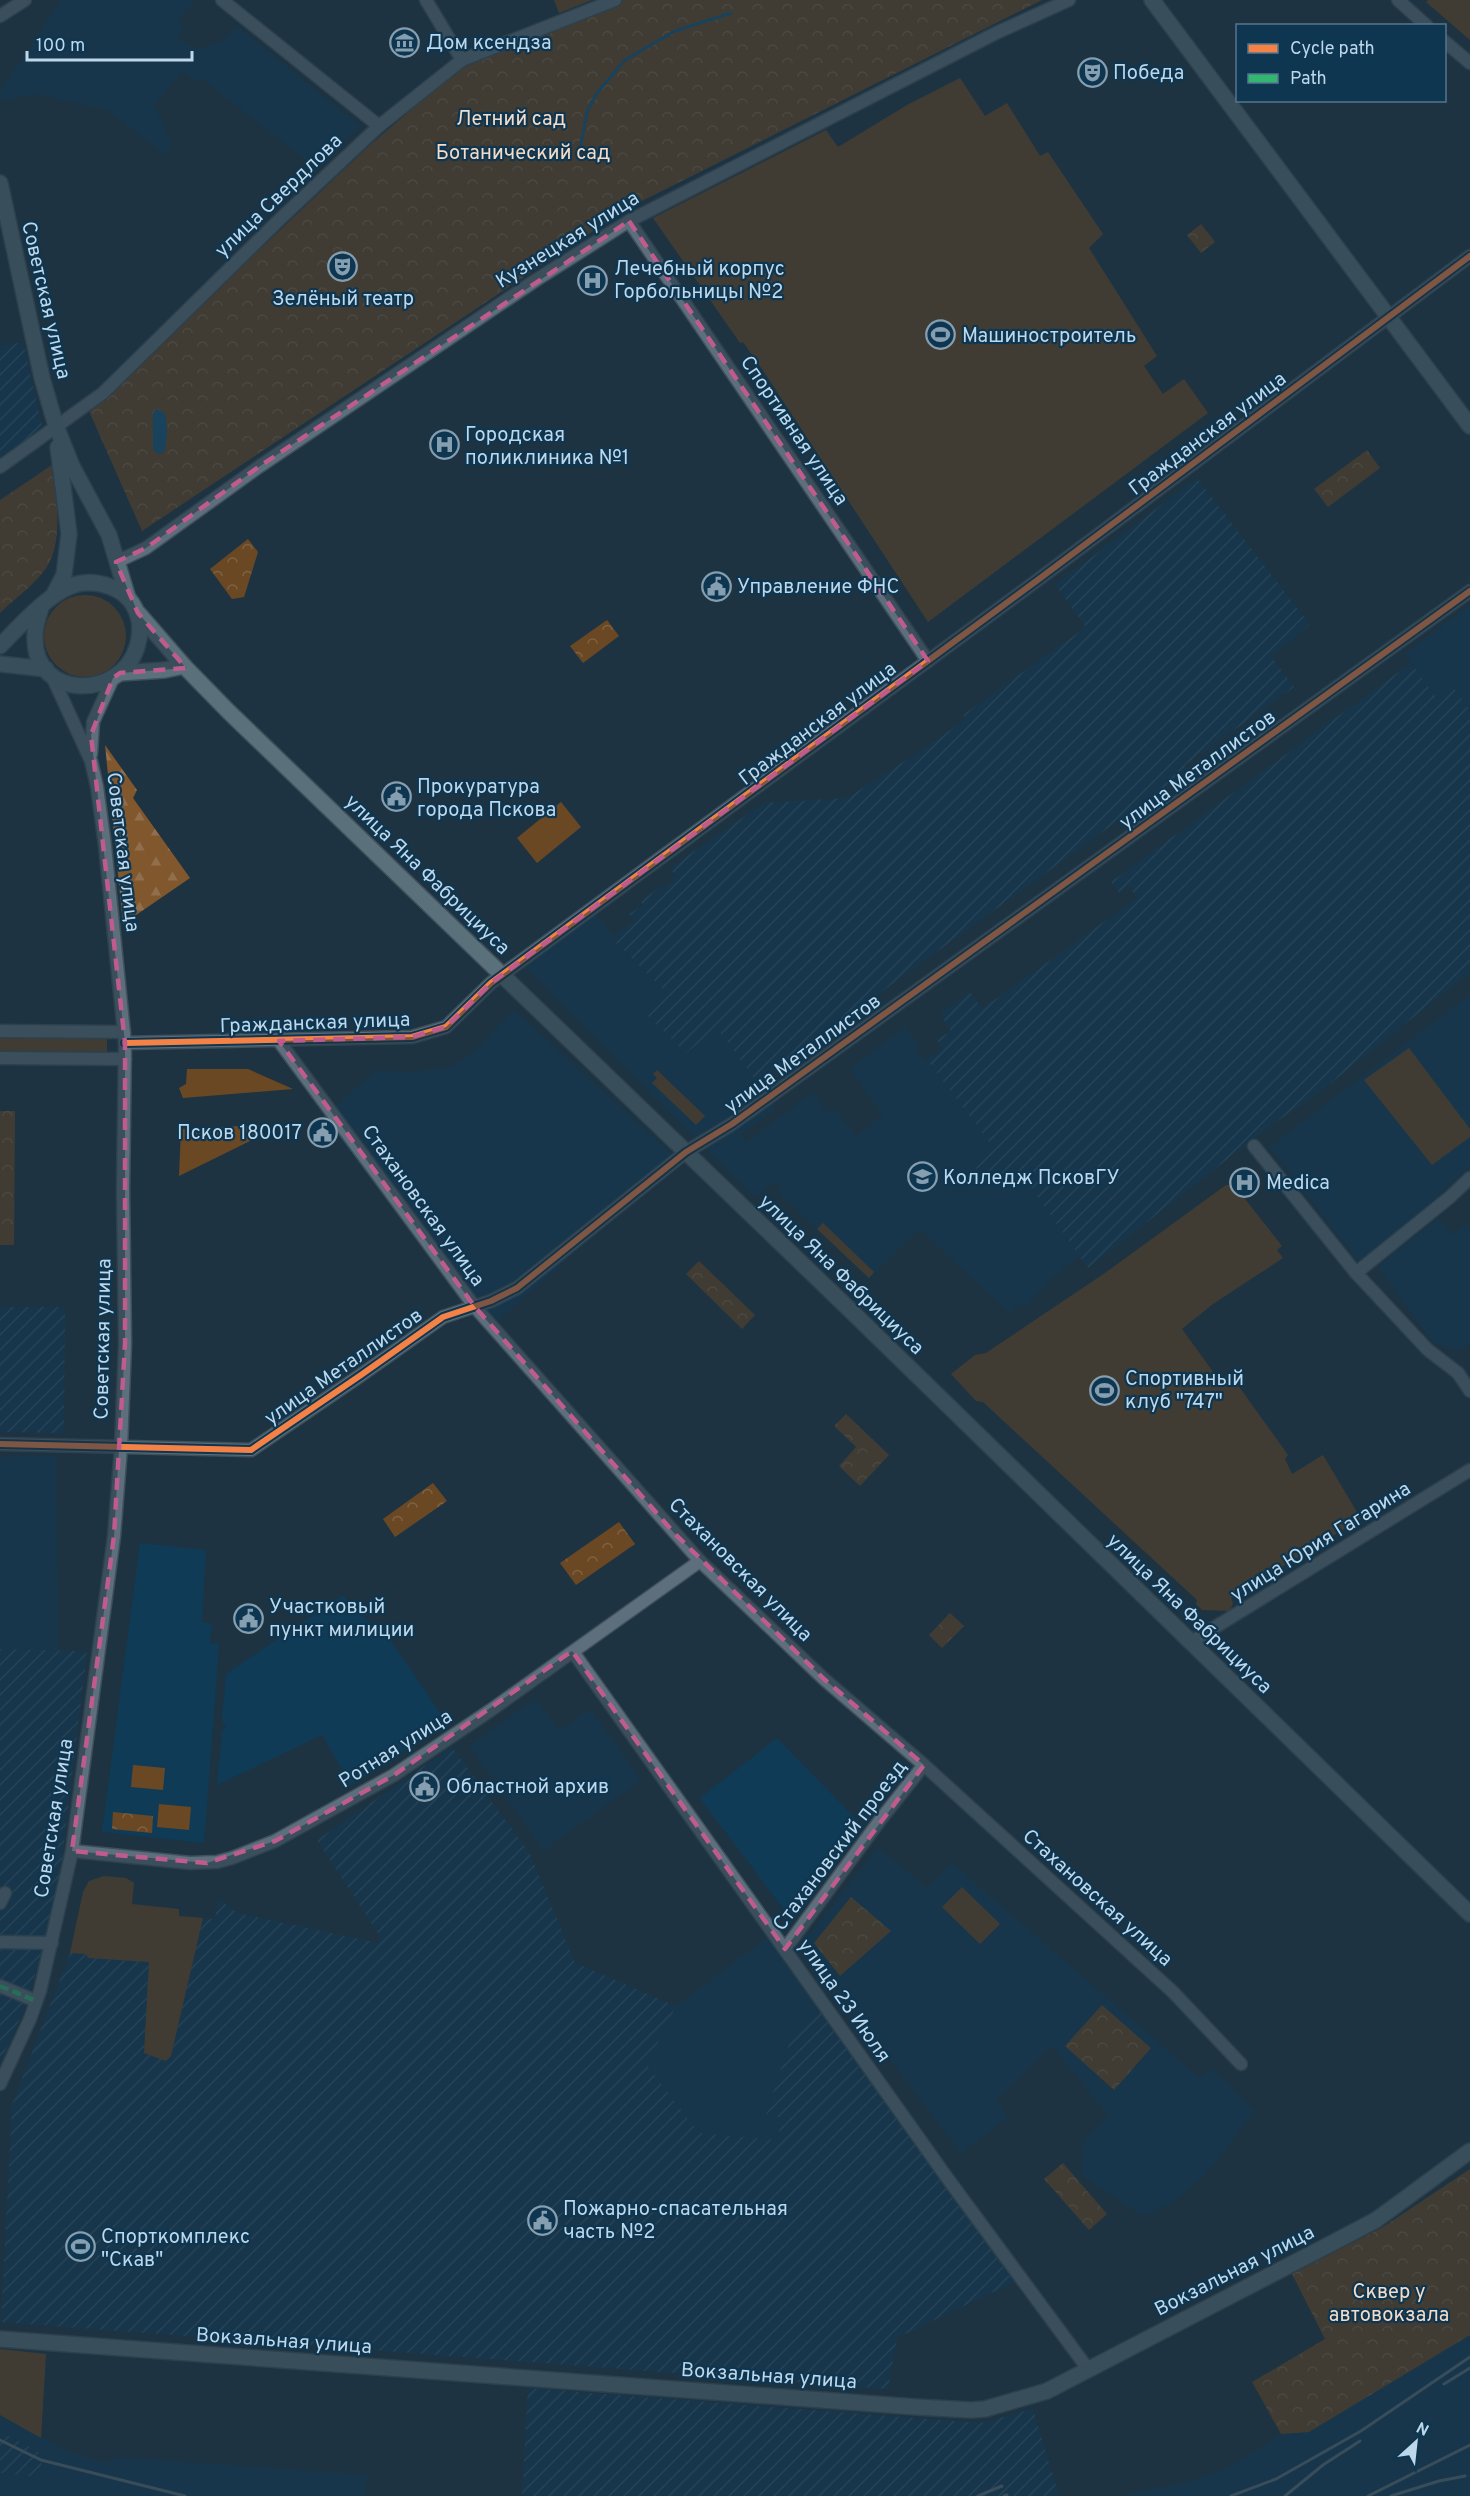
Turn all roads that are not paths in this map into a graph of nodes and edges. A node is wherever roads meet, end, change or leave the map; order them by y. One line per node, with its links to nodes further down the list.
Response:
1 (25, 0): 8 (street)
2 (222, 0): 13 (street)
3 (426, 0): 11 (street)
4 (615, 0): 11 (street, улица Свердлова)
5 (1069, 0): 15 (street, Кузнецкая улица)
6 (1152, 0): 17 (main road)
7 (1398, 0): 9 (street)
8 (0, 16)
9 (1425, 24)
10 (1446, 43): 12 (street)
11 (462, 60): 13 (street, улица Свердлова)
12 (1470, 63)
13 (379, 126): 18 (street, улица Свердлова)
14 (0, 183): 18 (main road, Советская улица)
15 (629, 221): 21 (street, Кузнецкая улица); 28 (street, Спортивная улица)
16 (1470, 256): 17 (street, Гражданская улица)
17 (1390, 317): 19 (main road); 28 (street, Гражданская улица)
18 (56, 426): 20 (street, улица Свердлова); 21 (main road, Советская улица); 23 (main road, Советская улица)
19 (1470, 426)
20 (0, 467)
21 (116, 562): 24 (main road, Советская улица)
22 (1470, 591): 41 (street, улица Металлистов)
23 (53, 596): 24 (main road); 25 (main road)
24 (128, 598): 26 (main road)
25 (41, 608): 27 (main road); 31 (main road)
26 (138, 613): 30 (main road, улица Яна Фабрициуса); 32 (main road)
27 (0, 646)
28 (928, 661): 34 (street, Гражданская улица)
29 (0, 664): 31 (main road)
30 (184, 666): 32 (main road); 34 (main road, улица Яна Фабрициуса)
31 (49, 672): 32 (main road); 33 (street, Советская улица)
32 (116, 676): 33 (street, Советская улица)
33 (91, 761): 36 (street, Советская улица)
34 (503, 976): 37 (street, Гражданская улица); 41 (main road, улица Яна Фабрициуса)
35 (0, 1030): 36 (street, Гражданская улица)
36 (124, 1037): 37 (street, Гражданская улица); 39 (street, Советская улица)
37 (279, 1041): 44 (street, Стахановская улица)
38 (0, 1058): 39 (street)
39 (125, 1059): 47 (street, Советская улица)
40 (1254, 1146): 43 (street)
41 (686, 1152): 44 (street, улица Металлистов); 50 (main road, улица Яна Фабрициуса)
42 (1470, 1178): 43 (street)
43 (1356, 1273): 45 (street)
44 (475, 1307): 47 (street, улица Металлистов); 49 (street, Стахановская улица)
45 (1470, 1391)
46 (0, 1444): 47 (street, улица Металлистов)
47 (121, 1447): 53 (street, Советская улица)
48 (1470, 1470): 50 (street, улица Юрия Гагарина)
49 (700, 1561): 51 (street, Ротная улица); 52 (street, Стахановская улица)
50 (1191, 1642): 54 (main road, улица Яна Фабрициуса)
51 (573, 1652): 53 (street, Ротная улица); 57 (street, улица 23 Июля)
52 (924, 1765): 57 (street, Стахановский проезд); 60 (street, Стахановская улица)
53 (72, 1851): 56 (street, Советская улица)
54 (1470, 1914)
55 (0, 1942): 56 (street)
56 (52, 1943): 59 (street, Советская улица)
57 (785, 1949): 64 (street, улица 23 Июля)
58 (0, 1986): 59 (street)
59 (36, 2001): 61 (street, Советская улица)
60 (1241, 2064)
61 (0, 2084)
62 (1470, 2151): 64 (main road, Вокзальная улица)
63 (0, 2339): 64 (main road, Вокзальная улица)
64 (1088, 2369)

